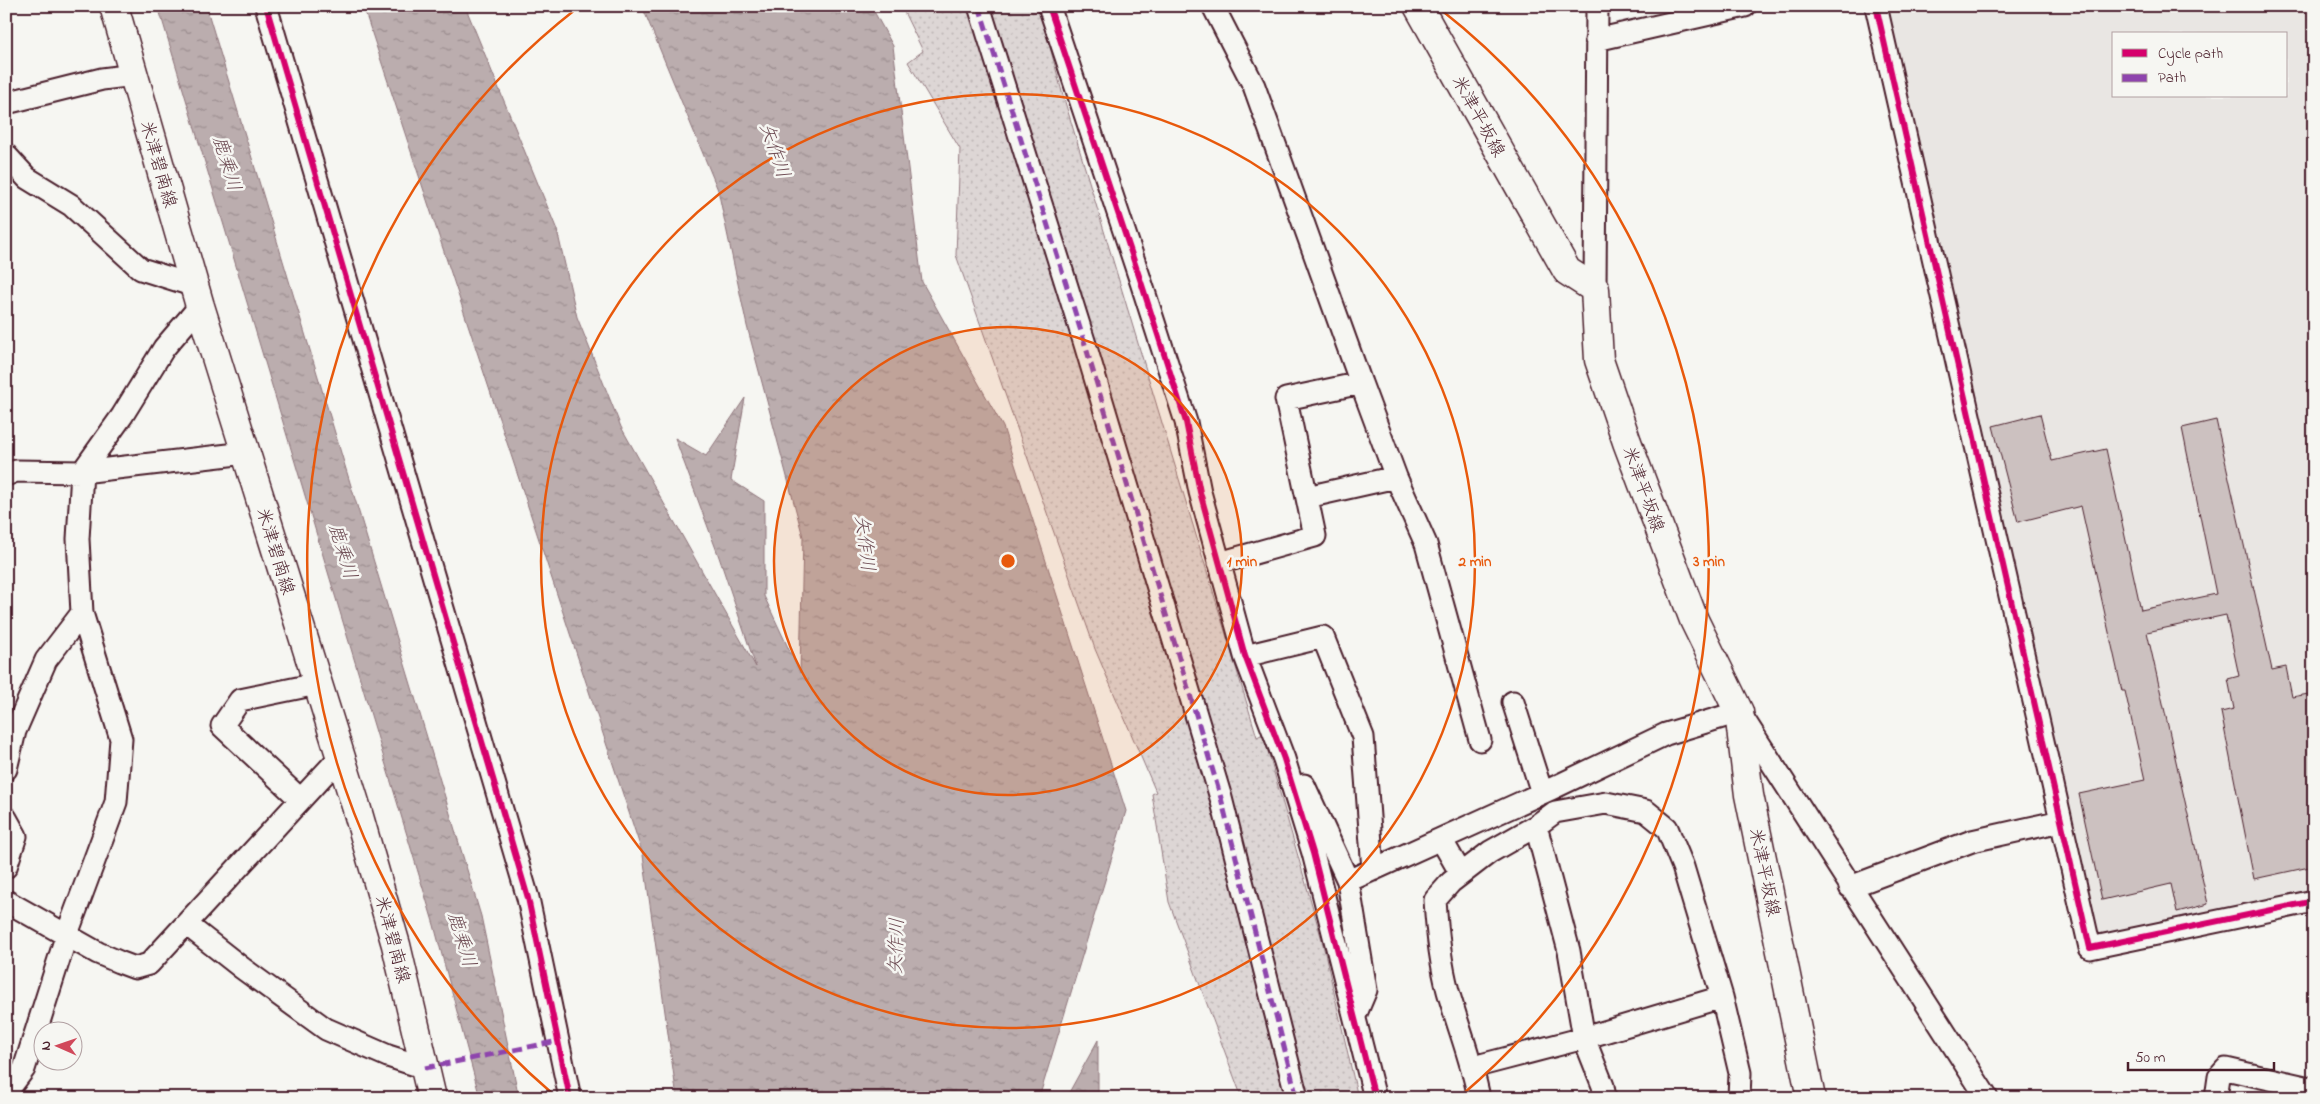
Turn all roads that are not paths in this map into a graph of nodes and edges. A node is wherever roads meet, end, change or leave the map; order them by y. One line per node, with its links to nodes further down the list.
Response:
1 (114, 6): 11 (main road, 米津碧南線)
2 (266, 6): 55 (street)
3 (979, 6): 56 (street)
4 (1049, 6): 22 (street)
5 (1213, 6): 16 (street)
6 (1418, 6): 14 (main road, 米津平坂線)
7 (1597, 6): 10 (street)
8 (1745, 6): 10 (street)
9 (1876, 6): 35 (street)
10 (1596, 40): 14 (street)
11 (134, 75): 12 (street); 15 (main road, 米津碧南線)
12 (6, 104)
13 (6, 155): 15 (street)
14 (1595, 289): 27 (main road, 米津平坂線)
15 (197, 296): 17 (main road, 米津碧南線); 18 (street)
16 (1361, 383): 20 (street); 21 (street)
17 (246, 453): 18 (street); 25 (main road, 米津碧南線)
18 (82, 472): 19 (street); 23 (street)
19 (6, 475)
20 (1396, 478): 21 (street); 28 (street)
21 (1307, 497): 22 (street)
22 (1220, 563): 24 (street)
23 (82, 613): 31 (street); 46 (street)
24 (1245, 656): 30 (street); 39 (street)
25 (317, 684): 29 (main road, 米津碧南線); 33 (street)
26 (1513, 702): 32 (street)
27 (1739, 712): 32 (street); 42 (street); 61 (main road, 米津平坂線)
28 (1480, 740)
29 (340, 757): 33 (street); 51 (main road, 米津碧南線)
30 (1284, 759): 41 (street); 48 (street)
31 (6, 770)
32 (1542, 793): 37 (street)
33 (300, 799): 45 (street)
34 (6, 818): 38 (street)
35 (2061, 821): 42 (street); 44 (street)
36 (1536, 826): 40 (street); 47 (street); 49 (street)
37 (1441, 839): 39 (street); 40 (street)
38 (6, 867)
39 (1373, 870): 41 (street)
40 (1461, 874): 50 (street)
41 (1348, 881): 48 (street)
42 (1850, 887): 62 (street)
43 (6, 901): 46 (street)
44 (2314, 901)
45 (186, 924): 46 (street); 51 (street)
46 (67, 934): 53 (street)
47 (1722, 997): 49 (street); 60 (street)
48 (1355, 1016): 57 (street)
49 (1584, 1038): 50 (street); 59 (street)
50 (1473, 1067): 58 (street)
51 (425, 1068): 54 (main road, 米津碧南線)
52 (2314, 1089): 63 (street)
53 (6, 1094)
54 (432, 1098)
55 (570, 1098)
56 (1297, 1098)
57 (1375, 1098)
58 (1479, 1098)
59 (1605, 1098)
60 (1739, 1098)
61 (1811, 1098)
62 (1986, 1098)
63 (2216, 1098)

